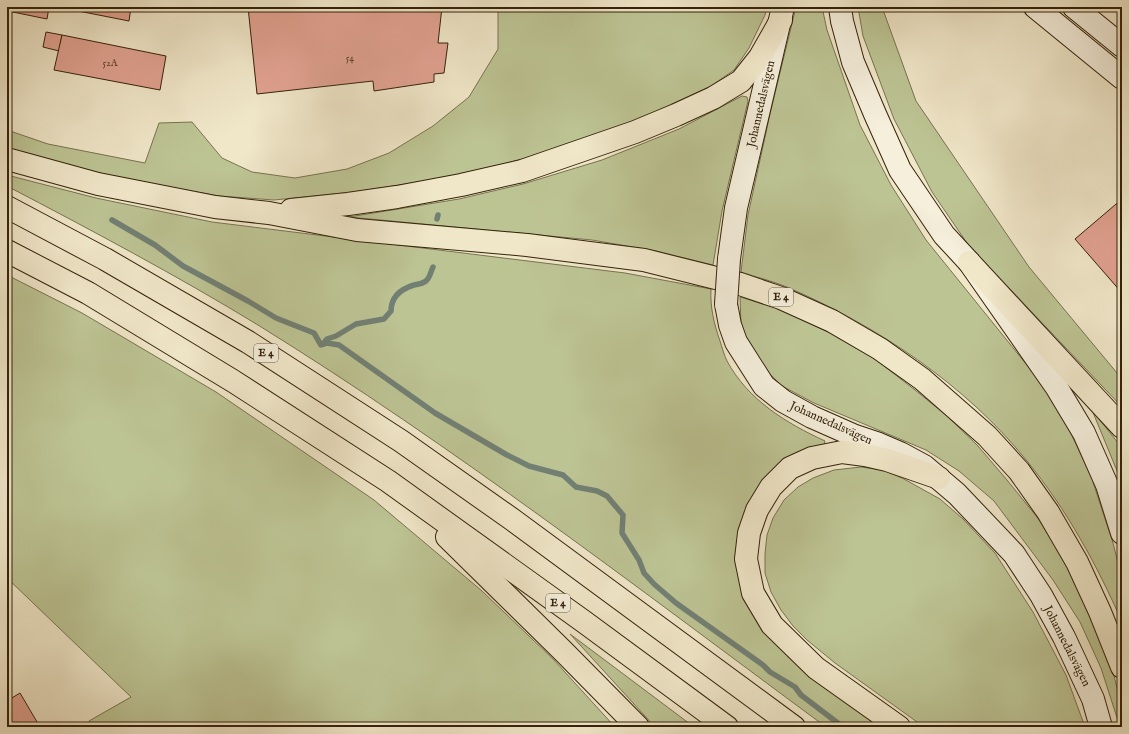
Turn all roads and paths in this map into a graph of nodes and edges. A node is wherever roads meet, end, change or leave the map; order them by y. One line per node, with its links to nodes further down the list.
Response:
1 (840, 7): 11 (main road)
2 (1034, 7): 6 (main road)
3 (1074, 7): 5 (main road)
4 (782, 13): 9 (highway, E 4); 13 (main road, Johannedalsvägen, bridge)
5 (1122, 46)
6 (1122, 78)
7 (7, 159): 9 (highway, E 4)
8 (7, 207): 19 (highway, E 4)
9 (270, 213): 16 (highway, E 4)
10 (7, 251): 14 (highway, E 4)
11 (969, 262): 12 (highway); 15 (main road)
12 (1122, 427)
13 (939, 478): 20 (highway); 21 (main road, Johannedalsvägen)
14 (388, 481): 17 (highway, E 4); 18 (highway, E 4)
15 (1122, 533)
16 (1122, 666)
17 (638, 727)
18 (727, 727)
19 (794, 727)
20 (900, 727)
21 (1100, 727)

